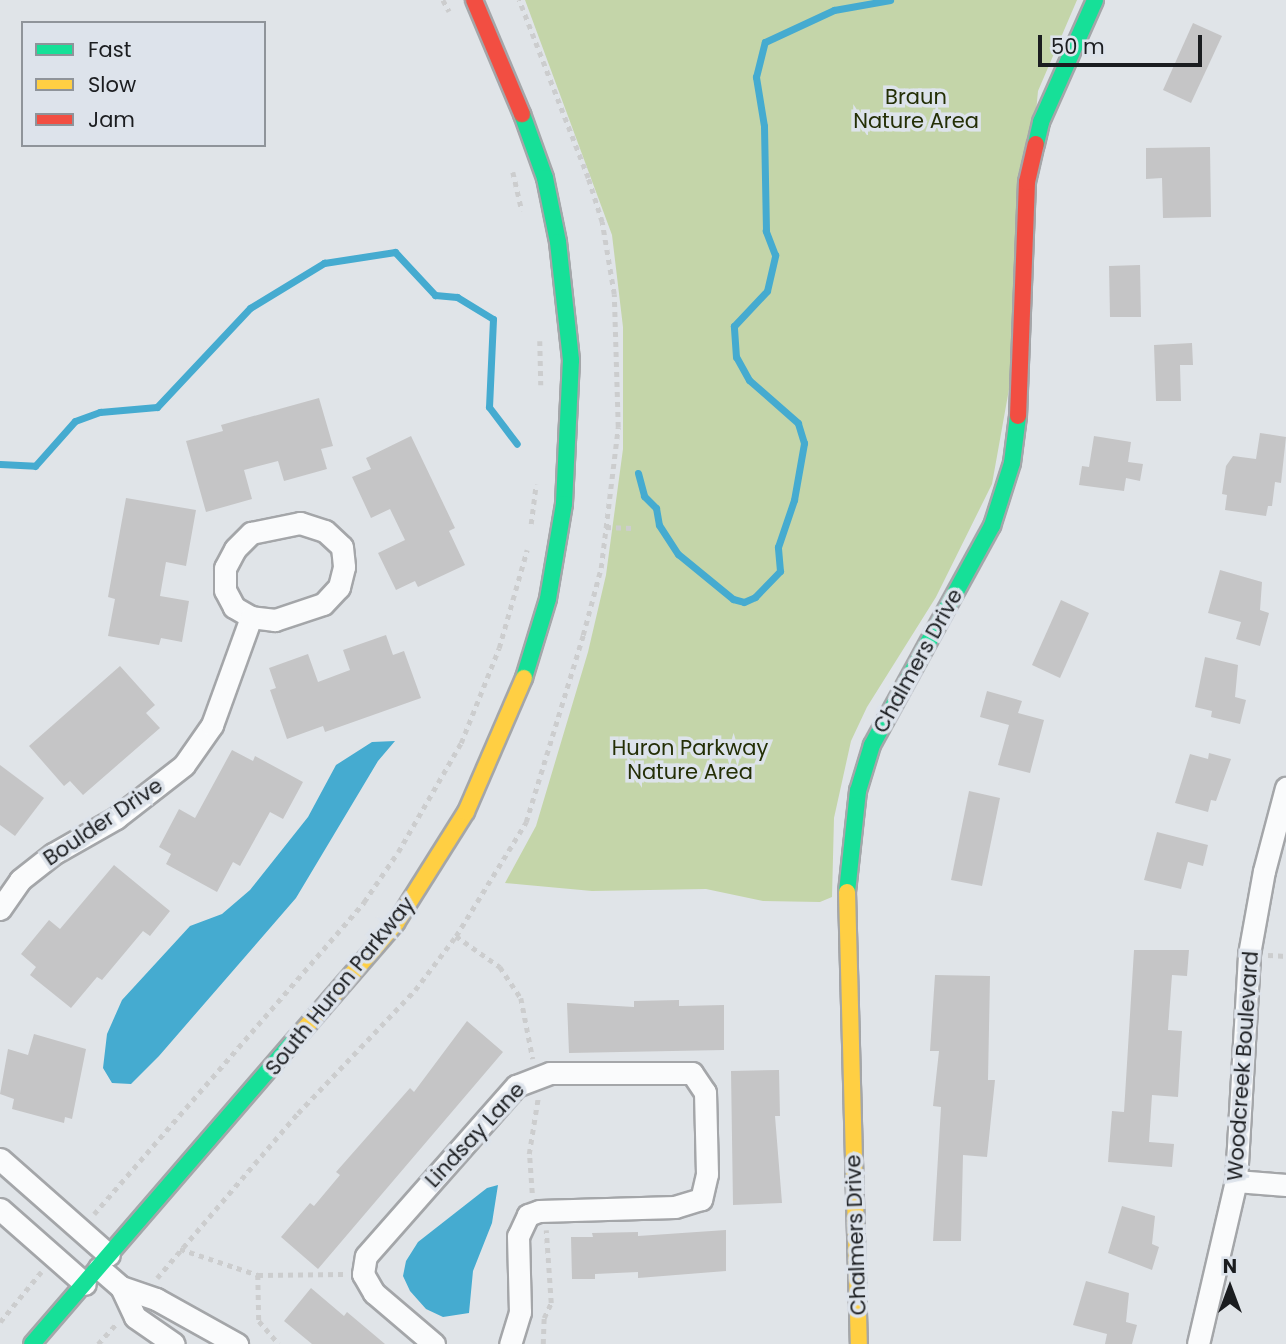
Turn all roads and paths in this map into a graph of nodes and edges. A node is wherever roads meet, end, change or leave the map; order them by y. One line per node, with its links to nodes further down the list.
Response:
1 (443, 0): 5 (path)
2 (474, 0): 27 (main road, South Huron Parkway)
3 (519, 0): 11 (path)
4 (1095, 0): 43 (main road, Chalmers Drive)
5 (455, 23)
6 (510, 162): 7 (path)
7 (524, 218)
8 (539, 332): 9 (path)
9 (541, 390)
10 (537, 480): 13 (path)
11 (606, 527): 12 (path); 18 (path)
12 (632, 528)
13 (531, 530)
14 (529, 542): 25 (path)
15 (251, 618): 15 (street); 17 (street, Boulder Drive)
16 (1286, 788): 21 (street, Woodcreek Boulevard)
17 (0, 909)
18 (456, 936): 19 (path); 26 (path)
19 (536, 1074): 24 (path); 24 (street, Lindsay Lane); 29 (street, Lindsay Lane)
20 (0, 1159): 27 (street)
21 (1236, 1181): 22 (street); 44 (street, Woodcreek Boulevard)
22 (1286, 1185)
23 (0, 1209): 27 (street)
24 (540, 1211): 41 (street); 42 (path)
25 (91, 1217)
26 (180, 1250): 28 (path); 30 (path)
27 (97, 1269): 32 (street); 36 (main road, South Huron Parkway)
28 (161, 1273)
29 (363, 1273): 30 (path); 35 (street)
30 (258, 1275): 40 (path)
31 (34, 1280): 33 (path)
32 (121, 1287): 38 (street); 39 (street)
33 (0, 1322)
34 (114, 1326): 37 (path)
35 (422, 1340)
36 (32, 1344)
37 (98, 1344)
38 (174, 1344)
39 (237, 1344)
40 (279, 1344)
41 (510, 1344)
42 (543, 1344)
43 (859, 1344)
44 (1198, 1344)

